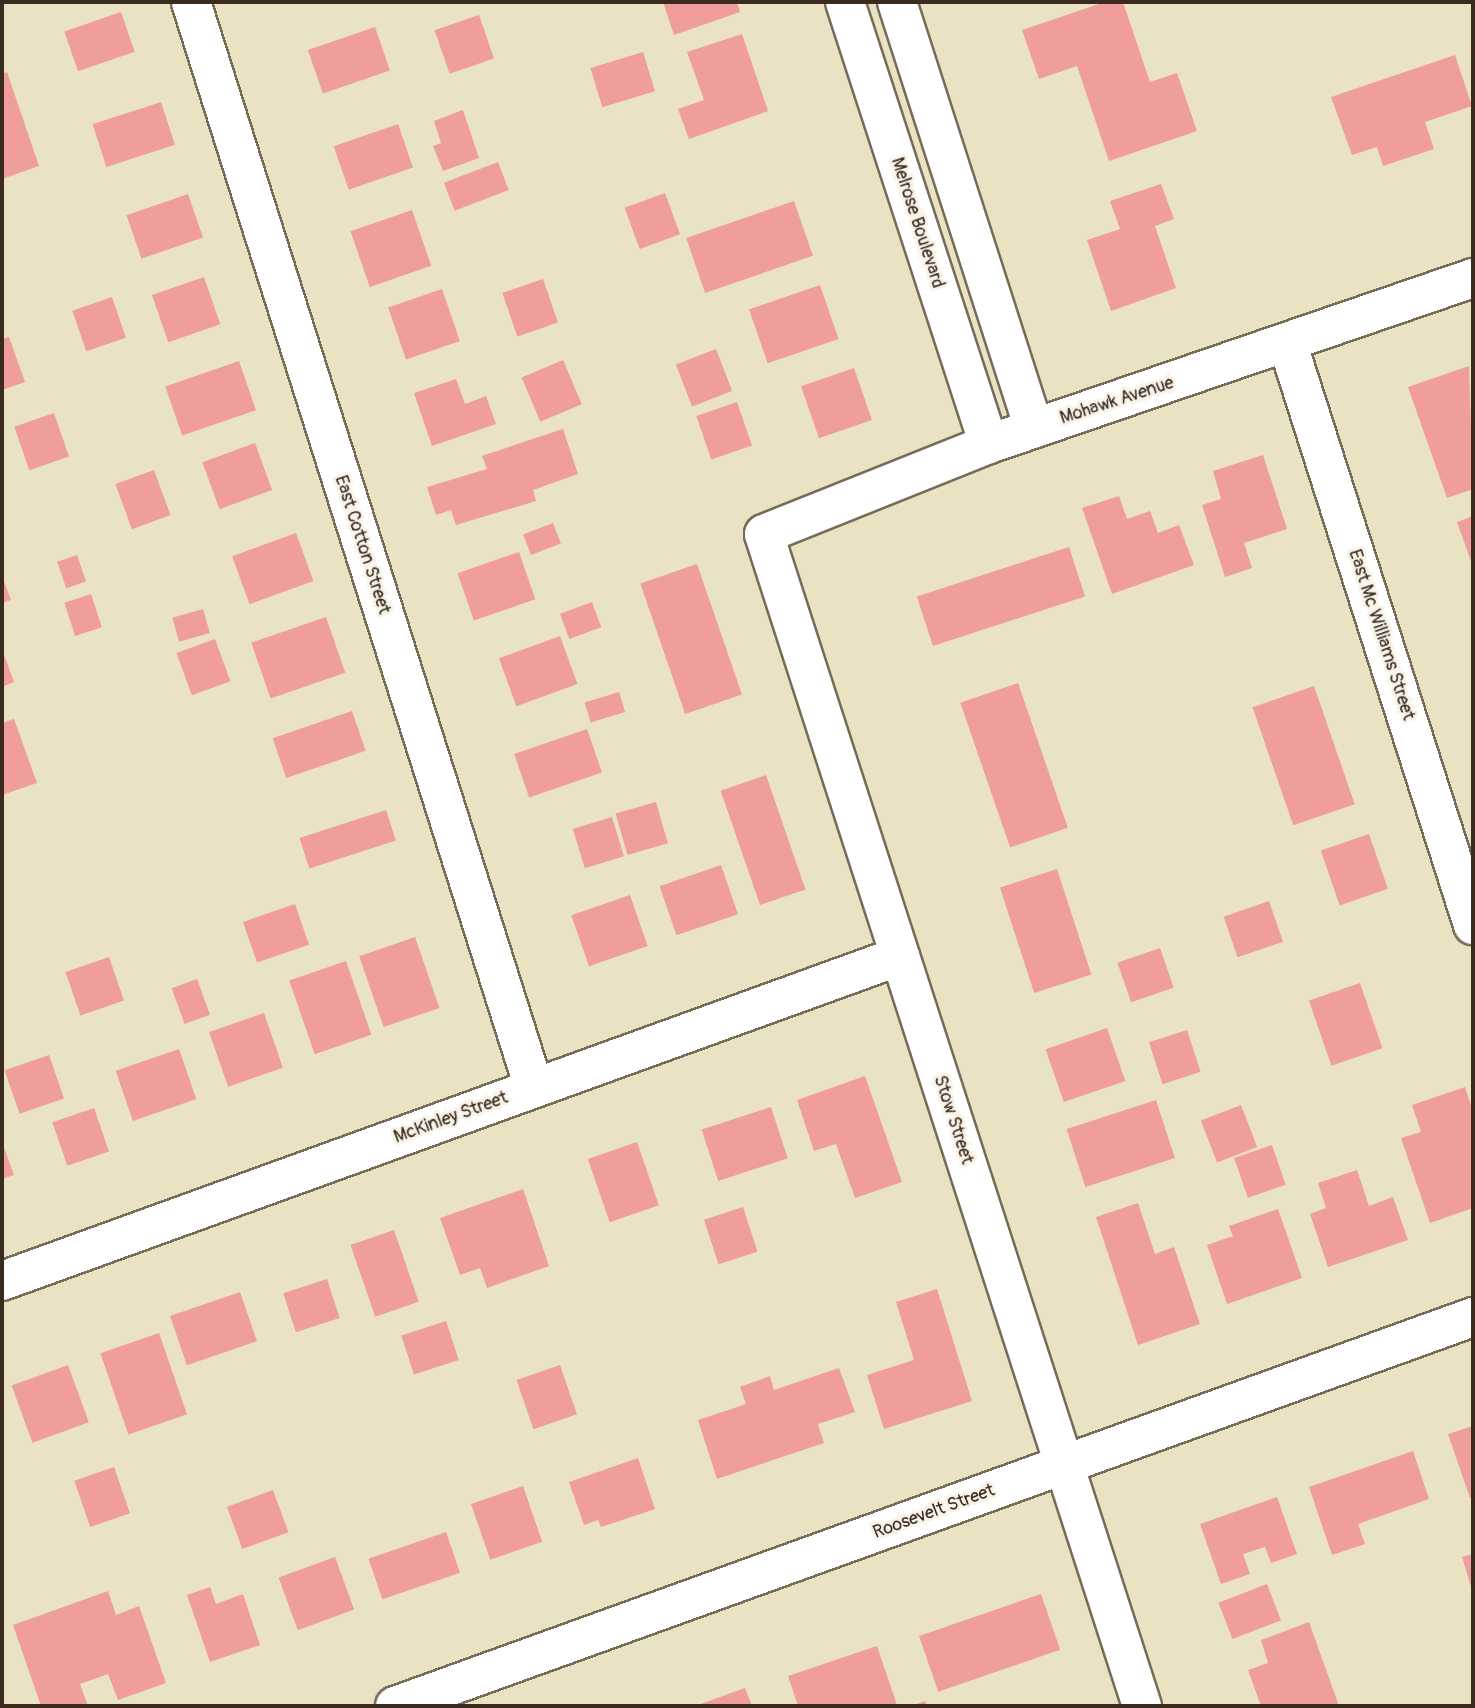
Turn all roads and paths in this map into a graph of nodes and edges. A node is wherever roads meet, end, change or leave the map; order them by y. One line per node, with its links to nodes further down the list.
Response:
1 (191, 2): 11 (street, East Cotton Street)
2 (845, 2): 7 (street, Melrose Boulevard)
3 (897, 2): 6 (street)
4 (1473, 278): 5 (street, Mohawk Avenue)
5 (1288, 345): 6 (street, Mohawk Avenue); 9 (street, East Mc Williams Street)
6 (1034, 429): 7 (street, Mohawk Avenue)
7 (989, 444): 8 (street, Mohawk Avenue)
8 (764, 534): 10 (street, Stow Street)
9 (1473, 925)
10 (900, 956): 11 (street, McKinley Street); 14 (street, Stow Street)
11 (534, 1088): 12 (street, McKinley Street)
12 (2, 1281)
13 (1473, 1317): 14 (street, Roosevelt Street)
14 (1064, 1465): 15 (street, Roosevelt Street); 16 (street, Stow Street)
15 (395, 1706)
16 (1142, 1706)

